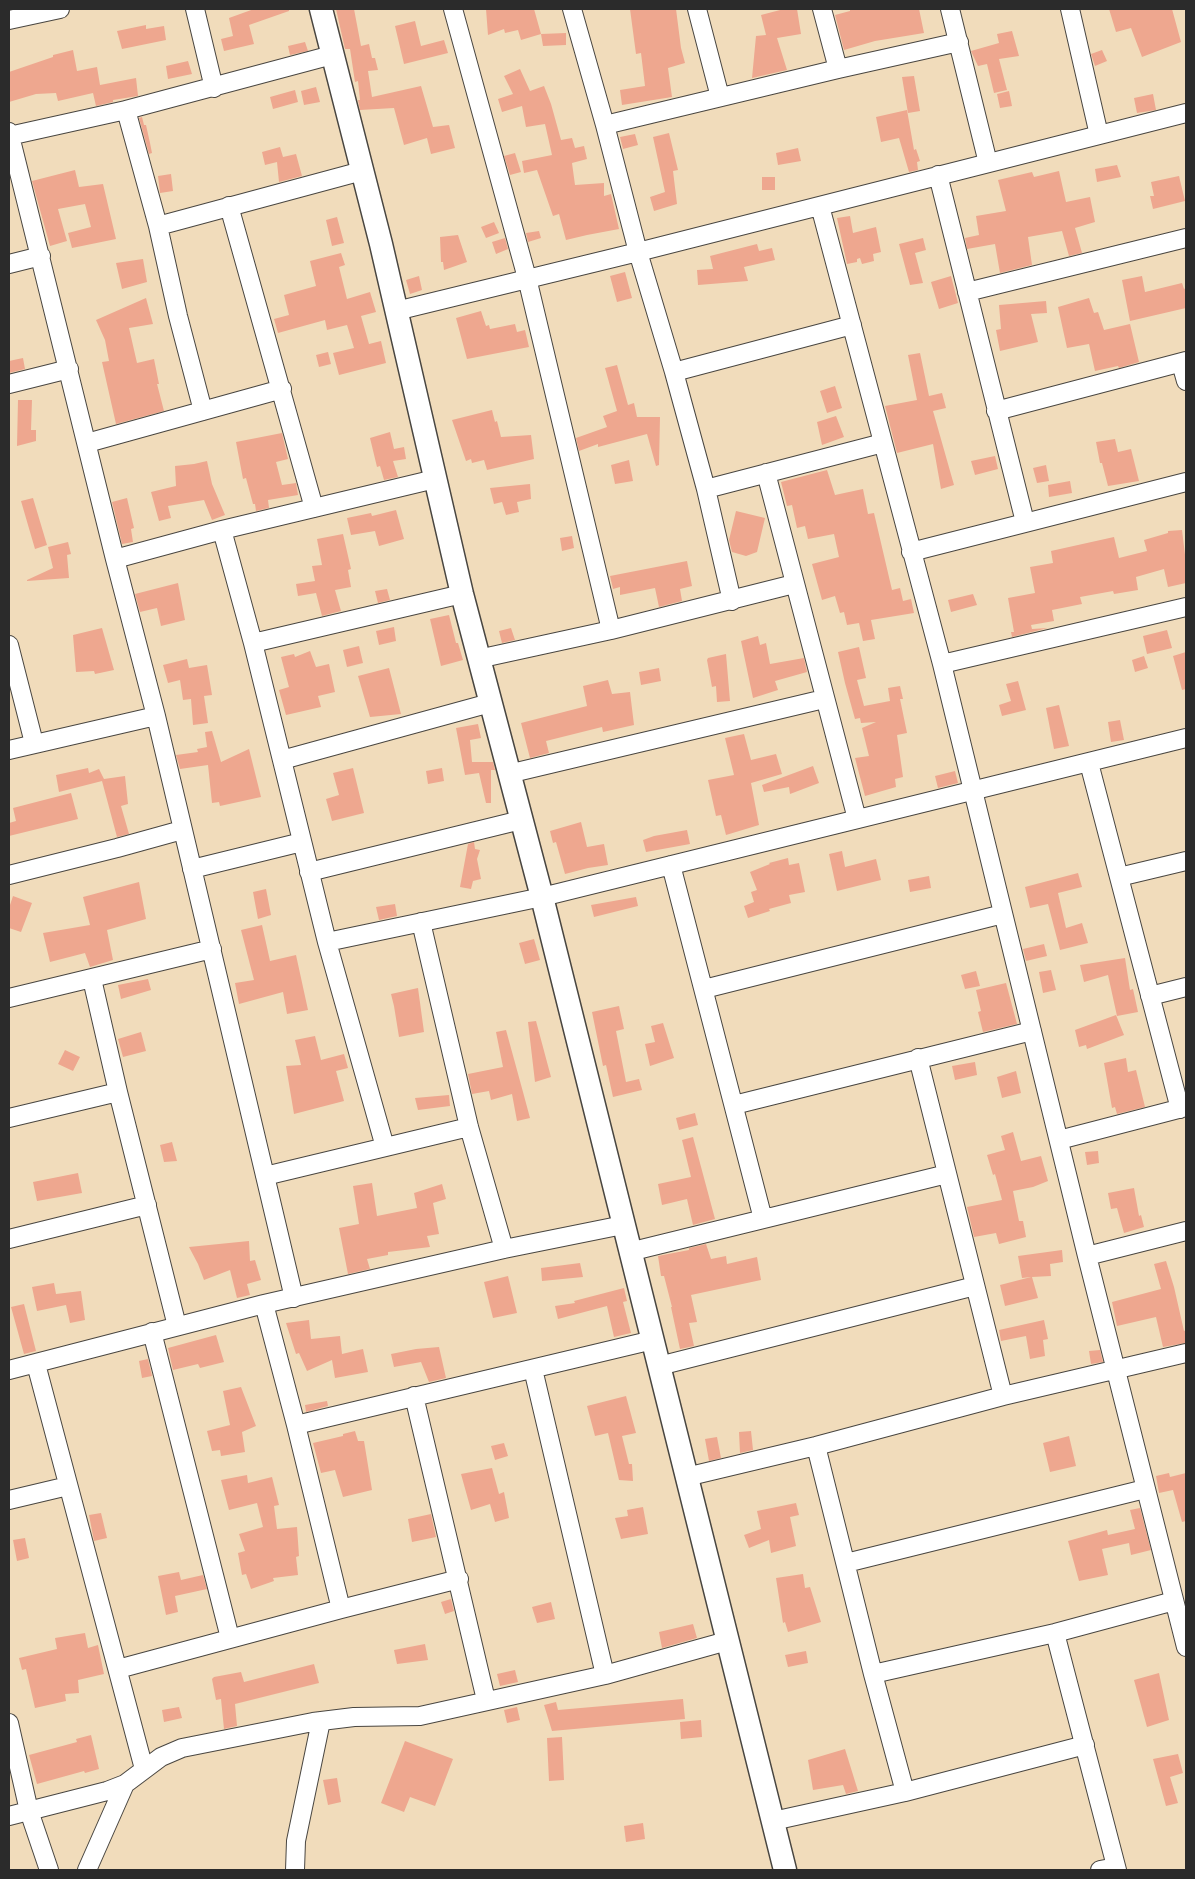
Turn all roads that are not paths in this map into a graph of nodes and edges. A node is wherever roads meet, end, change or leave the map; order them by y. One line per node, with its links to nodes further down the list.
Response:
1 (60, 9): 10 (street)
2 (195, 9): 14 (street)
3 (320, 9): 12 (street)
4 (453, 9): 31 (street)
5 (572, 9): 18 (street)
6 (697, 9): 15 (street)
7 (822, 9): 13 (street)
8 (950, 9): 11 (street)
9 (1070, 9): 20 (street)
10 (9, 20)
11 (959, 42): 13 (street); 21 (street)
12 (332, 55): 14 (street); 22 (street)
13 (838, 69): 15 (street)
14 (214, 88): 16 (street)
15 (720, 97): 18 (street)
16 (126, 110): 19 (street); 26 (street)
17 (1186, 113): 20 (street)
18 (605, 125): 28 (street)
19 (9, 135): 29 (street)
20 (1099, 135): 21 (street)
21 (988, 163): 23 (street)
22 (362, 171): 24 (street); 33 (street)
23 (938, 176): 25 (street); 32 (street)
24 (229, 206): 26 (street); 40 (street)
25 (820, 206): 28 (street); 34 (street)
26 (158, 226): 41 (street)
27 (1186, 238): 32 (street)
28 (638, 252): 31 (street); 37 (street)
29 (41, 256): 30 (street); 36 (street)
30 (9, 264)
31 (526, 278): 33 (street); 58 (street)
32 (967, 292): 42 (street)
33 (396, 311): 46 (street)
34 (852, 325): 37 (street); 44 (street)
35 (1184, 362): 38 (street); 42 (street)
36 (69, 369): 39 (street); 43 (street)
37 (674, 372): 48 (street)
38 (1186, 381)
39 (9, 384)
40 (282, 389): 41 (street); 49 (street)
41 (203, 411): 43 (street)
42 (996, 411): 50 (street)
43 (87, 442): 53 (street)
44 (883, 443): 45 (street); 52 (street)
45 (766, 474): 48 (street); 54 (street)
46 (435, 479): 49 (street); 55 (street)
47 (1186, 482): 50 (street)
48 (706, 489): 56 (street)
49 (314, 508): 51 (street)
50 (1025, 522): 52 (street)
51 (222, 530): 53 (street); 59 (street)
52 (911, 552): 62 (street)
53 (115, 558): 65 (street)
54 (794, 584): 56 (street); 63 (street)
55 (462, 594): 59 (street); 61 (street)
56 (732, 600): 58 (street)
57 (1186, 607): 62 (street)
58 (611, 630): 61 (street)
59 (253, 643): 69 (street)
60 (9, 645): 67 (street)
61 (478, 659): 64 (street)
62 (942, 664): 72 (street)
63 (824, 699): 71 (street); 73 (street)
64 (490, 702): 69 (street); 71 (street)
65 (156, 716): 67 (street); 75 (street)
66 (1186, 738): 70 (street)
67 (34, 743): 68 (street)
68 (9, 750)
69 (282, 760): 76 (street)
70 (1089, 763): 72 (street); 82 (street)
71 (508, 774): 74 (street)
72 (972, 792): 73 (street); 84 (street)
73 (856, 819): 78 (street)
74 (521, 820): 80 (street); 83 (street)
75 (182, 830): 79 (street); 81 (street)
76 (302, 842): 79 (street); 80 (street)
77 (1186, 861): 82 (street)
78 (671, 865): 83 (street); 90 (street)
79 (192, 869): 87 (street)
80 (310, 872): 86 (street)
81 (9, 875)
82 (1119, 877): 91 (street)
83 (542, 897): 85 (street); 106 (street)
84 (1003, 914): 90 (street); 93 (street)
85 (421, 922): 86 (street); 99 (street)
86 (327, 942): 101 (street)
87 (212, 949): 88 (street); 103 (street)
88 (92, 979): 92 (street); 95 (street)
89 (1186, 987): 91 (street)
90 (704, 989): 96 (street)
91 (1150, 996): 97 (street)
92 (9, 998)
93 (1032, 1030): 94 (street); 100 (street)
94 (918, 1058): 96 (street); 102 (street)
95 (118, 1092): 98 (street); 104 (street)
96 (734, 1105): 105 (street)
97 (1183, 1108): 100 (street)
98 (9, 1118)
99 (469, 1127): 101 (street); 109 (street)
100 (1059, 1140): 111 (street)
101 (385, 1147): 103 (street)
102 (947, 1174): 105 (street); 112 (street)
103 (265, 1176): 113 (street)
104 (147, 1205): 108 (street); 115 (street)
105 (763, 1219): 110 (street)
106 (623, 1225): 109 (street); 110 (street)
107 (1186, 1231): 111 (street)
108 (9, 1239)
109 (504, 1249): 113 (street)
110 (630, 1252): 117 (street)
111 (1087, 1256): 123 (street)
112 (975, 1286): 120 (street); 125 (street)
113 (294, 1298): 114 (street)
114 (264, 1304): 115 (street); 126 (street)
115 (177, 1326): 116 (street)
116 (152, 1332): 119 (street); 137 (street)
117 (653, 1340): 120 (street); 121 (street)
118 (1186, 1353): 123 (street)
119 (36, 1364): 122 (street); 129 (street)
120 (659, 1366): 128 (street)
121 (533, 1369): 124 (street); 142 (street)
122 (9, 1370)
123 (1117, 1370): 125 (street); 130 (street)
124 (414, 1396): 126 (street); 133 (street)
125 (1003, 1396): 127 (street)
126 (296, 1425): 135 (street)
127 (816, 1446): 128 (street); 132 (street)
128 (686, 1477): 138 (street)
129 (68, 1486): 131 (street); 140 (street)
130 (1145, 1489): 132 (street); 134 (street)
131 (9, 1500)
132 (846, 1563): 141 (street)
133 (458, 1579): 135 (street); 143 (street)
134 (1174, 1600): 136 (street); 139 (street)
135 (340, 1609): 137 (street)
136 (1055, 1633): 141 (street); 146 (street)
137 (230, 1638): 140 (street)
138 (727, 1641): 142 (street); 152 (street)
139 (1186, 1647)
140 (118, 1669): 147 (street)
141 (873, 1674): 149 (street)
142 (605, 1675): 143 (street)
143 (486, 1700): 144 (street)
144 (321, 1721): 147 (street); 156 (street)
145 (9, 1723): 150 (street)
146 (1085, 1746): 149 (street); 153 (street)
147 (144, 1769): 148 (street)
148 (125, 1784): 150 (street); 155 (street)
149 (905, 1792): 152 (street)
150 (29, 1811): 151 (street); 154 (street)
151 (9, 1816)
152 (773, 1821): 157 (street)
153 (1111, 1869)
154 (50, 1870)
155 (87, 1870)
156 (295, 1870)
157 (785, 1870)

